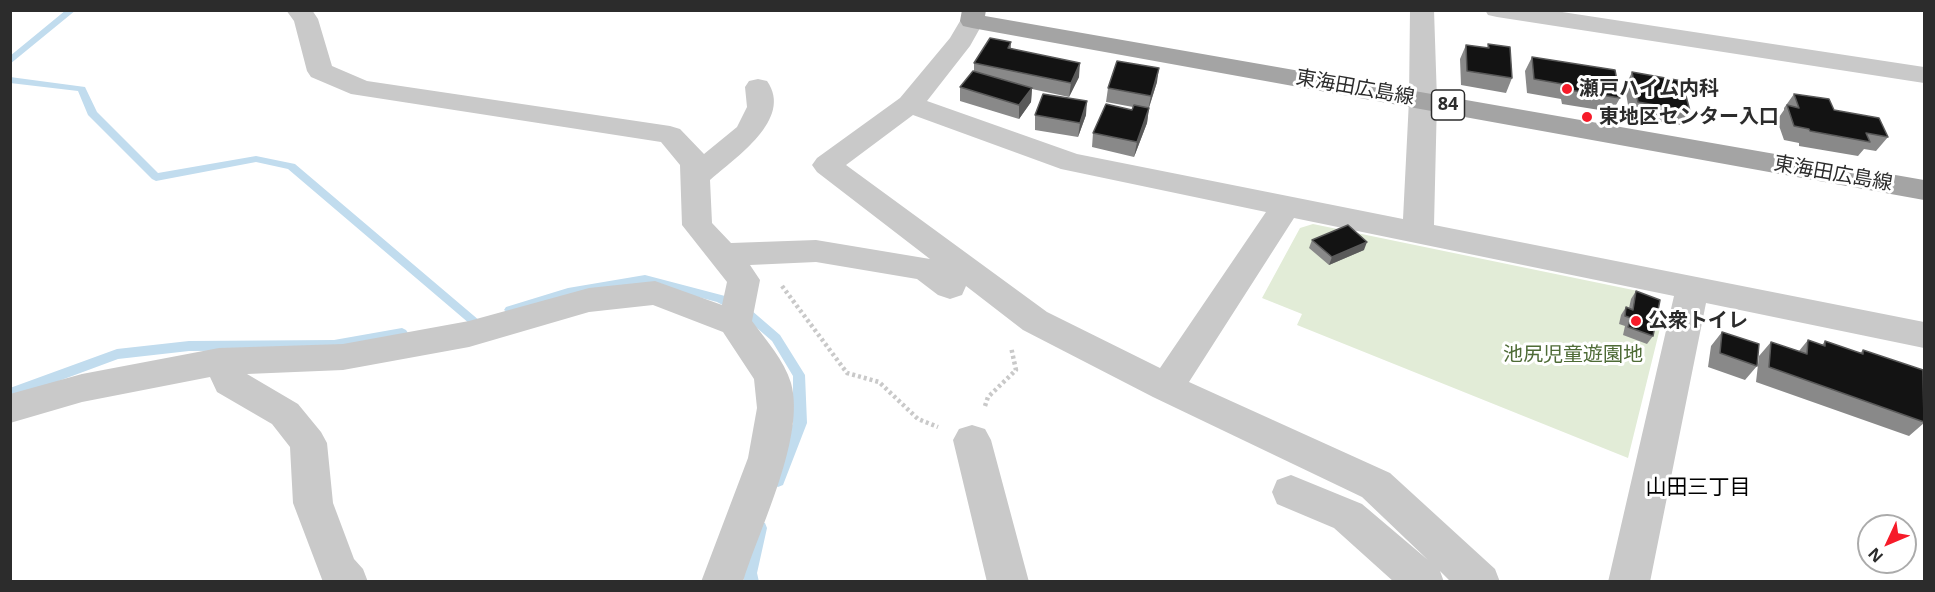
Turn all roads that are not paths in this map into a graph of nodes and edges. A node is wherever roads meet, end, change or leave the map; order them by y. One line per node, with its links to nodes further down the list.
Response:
1 (298, 10): 9 (street)
2 (1422, 10): 7 (street)
3 (1497, 10): 5 (street)
4 (973, 16): 7 (main road, 東海田広島線 / 84); 8 (street)
5 (1924, 75)
6 (758, 87): 9 (street)
7 (1423, 100): 10 (main road, 東海田広島線 / 84); 12 (street)
8 (910, 104): 11 (street); 19 (street)
9 (695, 177): 13 (street)
10 (1924, 190)
11 (1286, 206): 12 (street); 19 (street)
12 (1418, 232): 14 (street)
13 (723, 255): 15 (street); 16 (street)
14 (1693, 287): 17 (street); 28 (street)
15 (950, 288)
16 (735, 321): 18 (street); 24 (street)
17 (1924, 334)
18 (219, 362): 20 (street); 23 (street)
19 (1166, 387): 27 (street)
20 (10, 410)
21 (972, 440): 25 (street)
22 (1291, 492): 26 (street)
23 (348, 582)
24 (722, 582)
25 (1008, 582)
26 (1424, 582)
27 (1480, 582)
28 (1629, 582)

